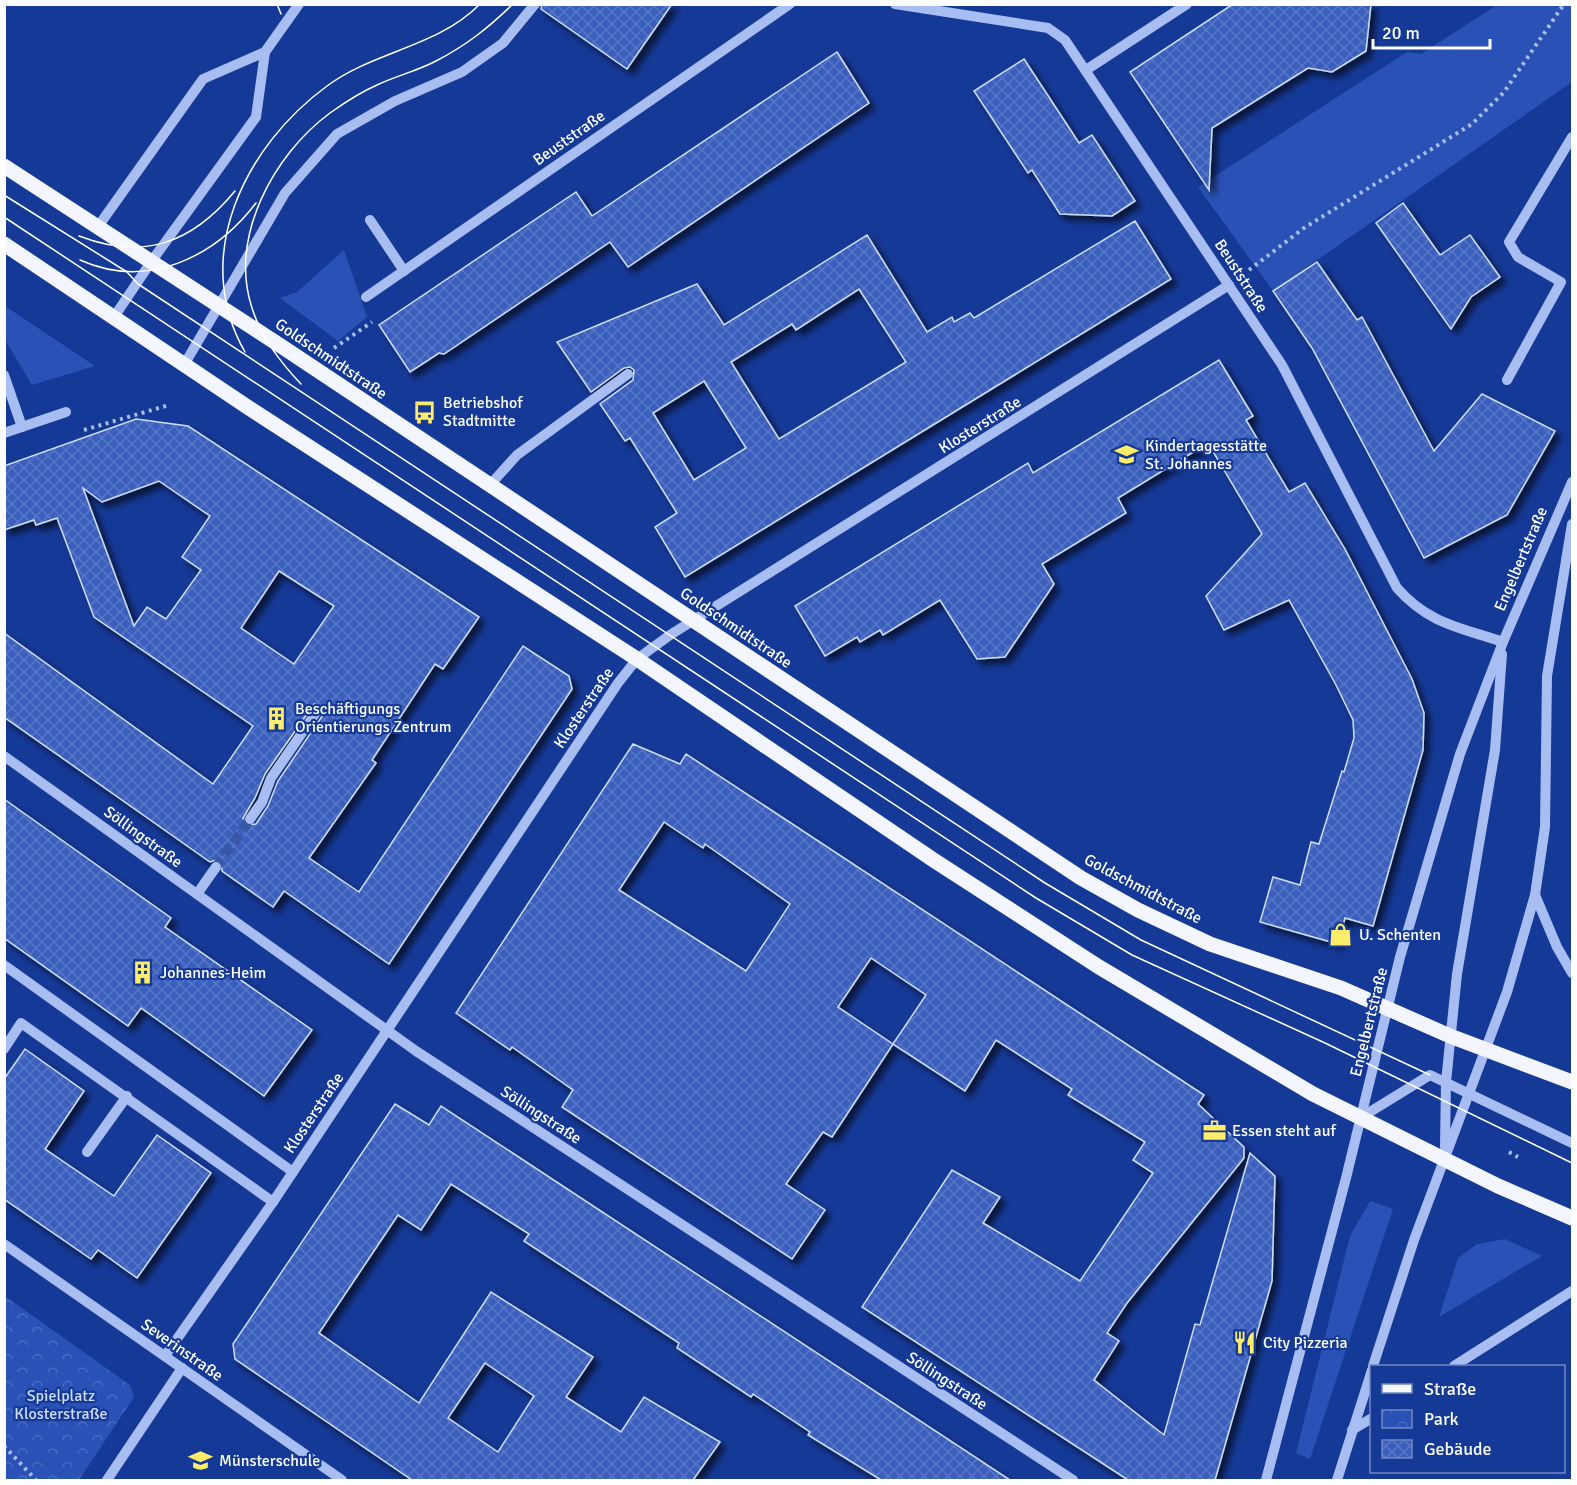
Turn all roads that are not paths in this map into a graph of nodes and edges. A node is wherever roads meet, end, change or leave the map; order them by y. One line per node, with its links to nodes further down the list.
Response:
1 (299, 4): 6 (street)
2 (535, 4): 17 (street)
3 (789, 4): 14 (street, Beuststraße)
4 (895, 4): 7 (street, Beuststraße)
5 (1187, 4): 7 (street)
6 (265, 52): 11 (street); 13 (street)
7 (1086, 70): 15 (street, Beuststraße)
8 (1572, 137): 22 (street)
9 (4, 166): 11 (main road, Goldschmidtstraße)
10 (370, 220): 14 (street)
11 (97, 228): 13 (main road, Goldschmidtstraße)
12 (4, 244): 18 (main road)
13 (151, 262): 17 (main road, Goldschmidtstraße); 18 (street)
14 (404, 271): 16 (street, Beuststraße)
15 (1229, 285): 29 (street, Klosterstraße); 30 (street, Beuststraße)
16 (366, 297)
17 (219, 308): 19 (street); 27 (main road, Goldschmidtstraße)
18 (114, 317): 19 (main road)
19 (184, 365): 31 (main road)
20 (628, 374): 27 (street)
21 (4, 375): 24 (street)
22 (1507, 380)
23 (66, 412): 24 (street)
24 (22, 427): 25 (street)
25 (4, 433)
26 (1572, 482): 30 (street, Engelbertstraße)
27 (489, 486): 29 (main road, Goldschmidtstraße)
28 (1572, 524): 37 (street, Engelbertstraße)
29 (694, 622): 31 (street, Klosterstraße); 40 (main road, Goldschmidtstraße)
30 (1503, 642): 40 (street, Engelbertstraße); 42 (street)
31 (637, 659): 41 (street, Klosterstraße); 49 (main road)
32 (317, 711): 34 (street)
33 (4, 756): 36 (street, Söllingstraße)
34 (250, 819)
35 (216, 867): 36 (street)
36 (197, 894): 41 (street, Söllingstraße)
37 (1535, 895): 39 (street); 44 (street, Engelbertstraße)
38 (4, 966): 53 (street)
39 (1572, 973)
40 (1387, 1009): 42 (main road, Goldschmidtstraße); 49 (street, Engelbertstraße)
41 (387, 1031): 53 (street, Klosterstraße); 67 (street, Söllingstraße)
42 (1450, 1036): 44 (main road, Goldschmidtstraße); 45 (street)
43 (4, 1049): 48 (street)
44 (1484, 1050): 46 (main road, Goldschmidtstraße); 47 (street, Engelbertstraße)
45 (1446, 1082): 47 (street); 49 (street); 52 (street)
46 (1572, 1082)
47 (1468, 1092): 50 (street); 52 (street, Engelbertstraße)
48 (127, 1096): 51 (street); 54 (street)
49 (1360, 1118): 52 (main road); 68 (street, Engelbertstraße)
50 (1572, 1143)
51 (87, 1152)
52 (1444, 1160): 55 (main road); 59 (street, Engelbertstraße)
53 (293, 1172): 54 (street, Klosterstraße)
54 (273, 1202): 58 (street, Klosterstraße)
55 (1572, 1218)
56 (4, 1244): 58 (street, Severinstraße)
57 (1572, 1291): 60 (street)
58 (165, 1356): 61 (street, Severinstraße)
59 (1373, 1365)
60 (1456, 1365)
61 (182, 1368): 65 (street); 66 (street, Severinstraße)
62 (1370, 1374): 64 (street, Engelbertstraße)
63 (1370, 1419): 64 (street)
64 (1352, 1431): 69 (street, Engelbertstraße)
65 (106, 1480)
66 (342, 1480)
67 (1073, 1480)
68 (1266, 1480)
69 (1337, 1480)

